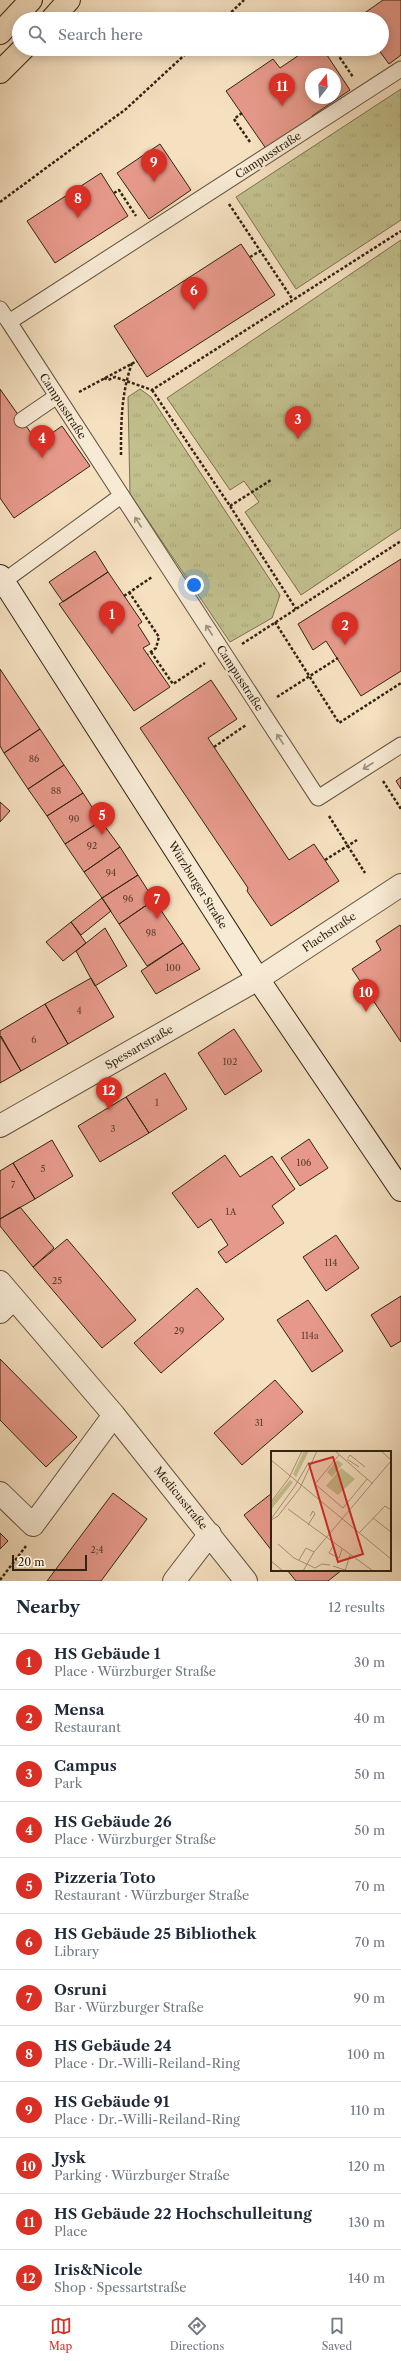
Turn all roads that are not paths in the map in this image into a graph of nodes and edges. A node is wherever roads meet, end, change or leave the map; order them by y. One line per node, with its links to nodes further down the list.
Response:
1 (31, 0): 3 (highway)
2 (70, 0): 4 (highway)
3 (20, 12)
4 (59, 12)
5 (12, 20): 6 (highway)
6 (0, 33)
7 (16, 56): 9 (highway)
8 (401, 69): 10 (lane, Campusstraße)
9 (0, 72)
10 (4, 319): 11 (lane, Campusstraße)
11 (59, 400): 12 (lane); 13 (lane, Campusstraße)
12 (22, 420)
13 (121, 496): 14 (lane); 15 (lane, Campusstraße, one-way to 13)
14 (2, 579): 17 (street, Würzburger Straße)
15 (401, 745)
16 (401, 885): 17 (street, Flachstraße)
17 (258, 979): 18 (street, Spessartstraße); 19 (street, Würzburger Straße)
18 (0, 1126)
19 (401, 1190)
20 (4, 1298): 21 (street, Medicusstraße)
21 (114, 1415): 22 (street); 23 (street, Medicusstraße)
22 (0, 1493)
23 (210, 1534): 24 (street); 25 (street, Medicusstraße)
24 (174, 1581)
25 (246, 1581)

